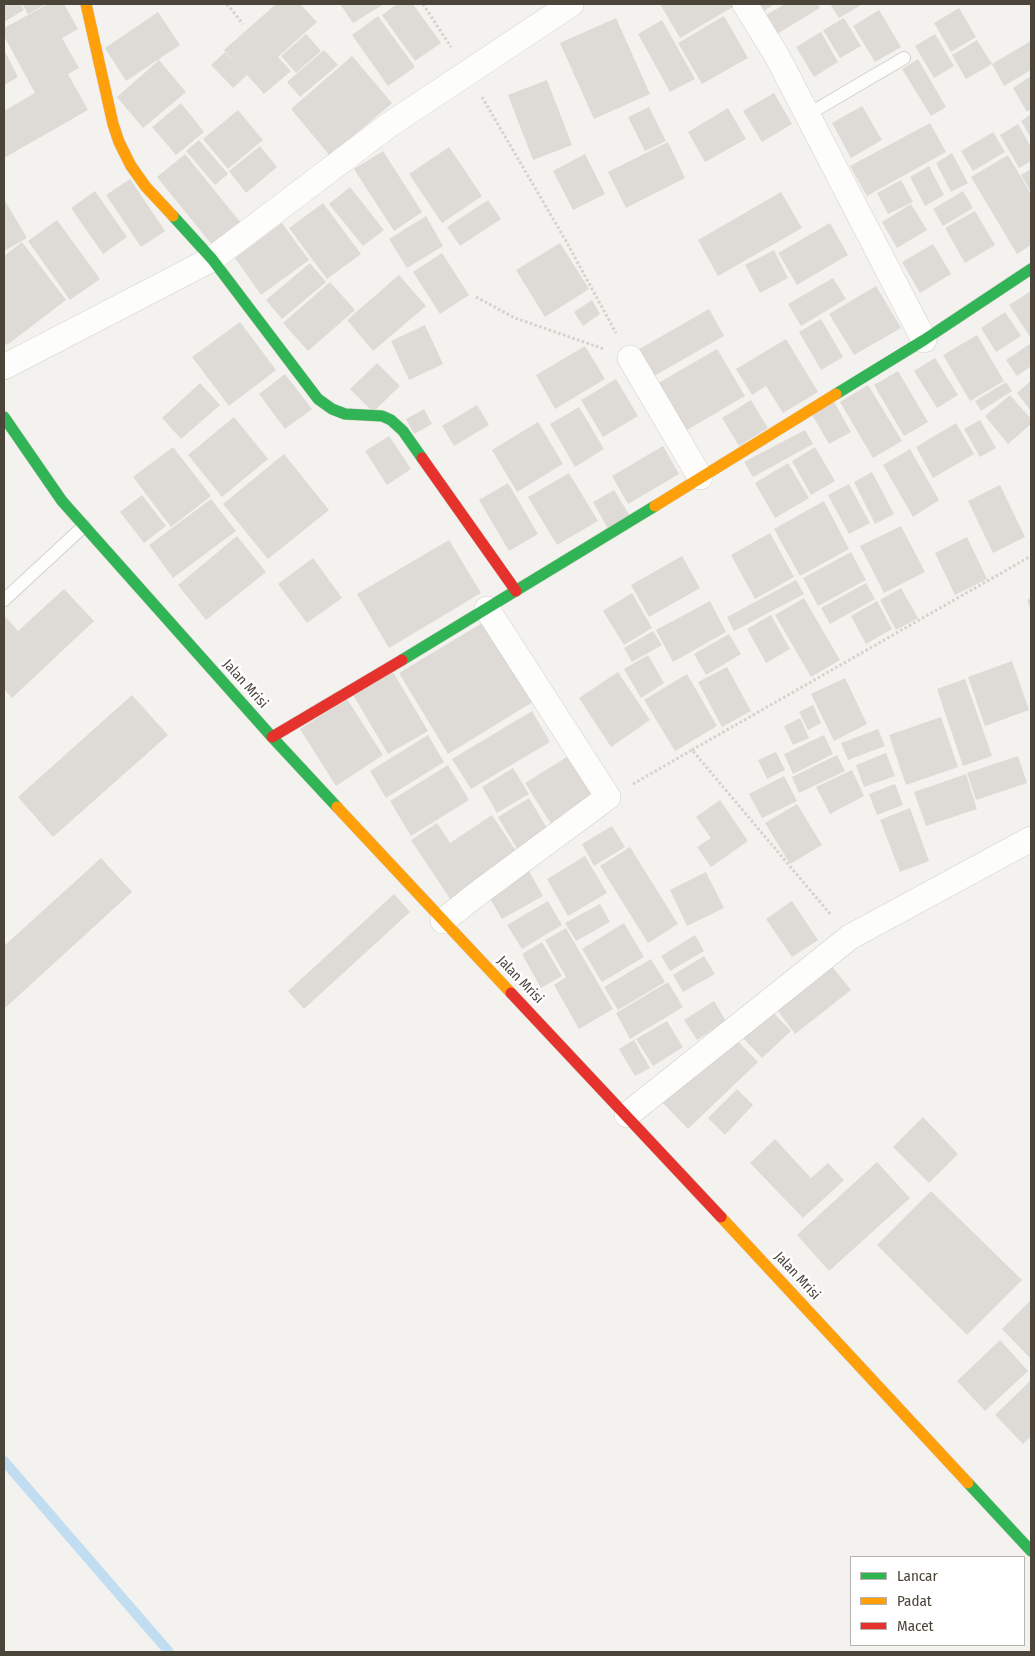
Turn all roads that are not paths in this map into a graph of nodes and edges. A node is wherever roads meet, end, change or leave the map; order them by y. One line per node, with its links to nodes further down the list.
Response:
1 (86, 4): 6 (street)
2 (571, 4): 6 (street)
3 (745, 4): 5 (street)
4 (904, 58): 5 (lane)
5 (807, 116): 8 (street)
6 (212, 259): 10 (street); 14 (street)
7 (1031, 269): 8 (street)
8 (924, 340): 12 (street)
9 (630, 358): 12 (street)
10 (4, 367)
11 (4, 416): 13 (street, Jalan Mrisi)
12 (700, 477): 14 (street)
13 (84, 526): 15 (lane); 17 (street, Jalan Mrisi)
14 (516, 591): 16 (street)
15 (4, 600)
16 (487, 609): 17 (street); 19 (street)
17 (272, 737): 19 (street, Jalan Mrisi)
18 (1031, 839): 20 (street)
19 (442, 921): 20 (street, Jalan Mrisi)
20 (627, 1115): 21 (street, Jalan Mrisi)
21 (1031, 1550)

